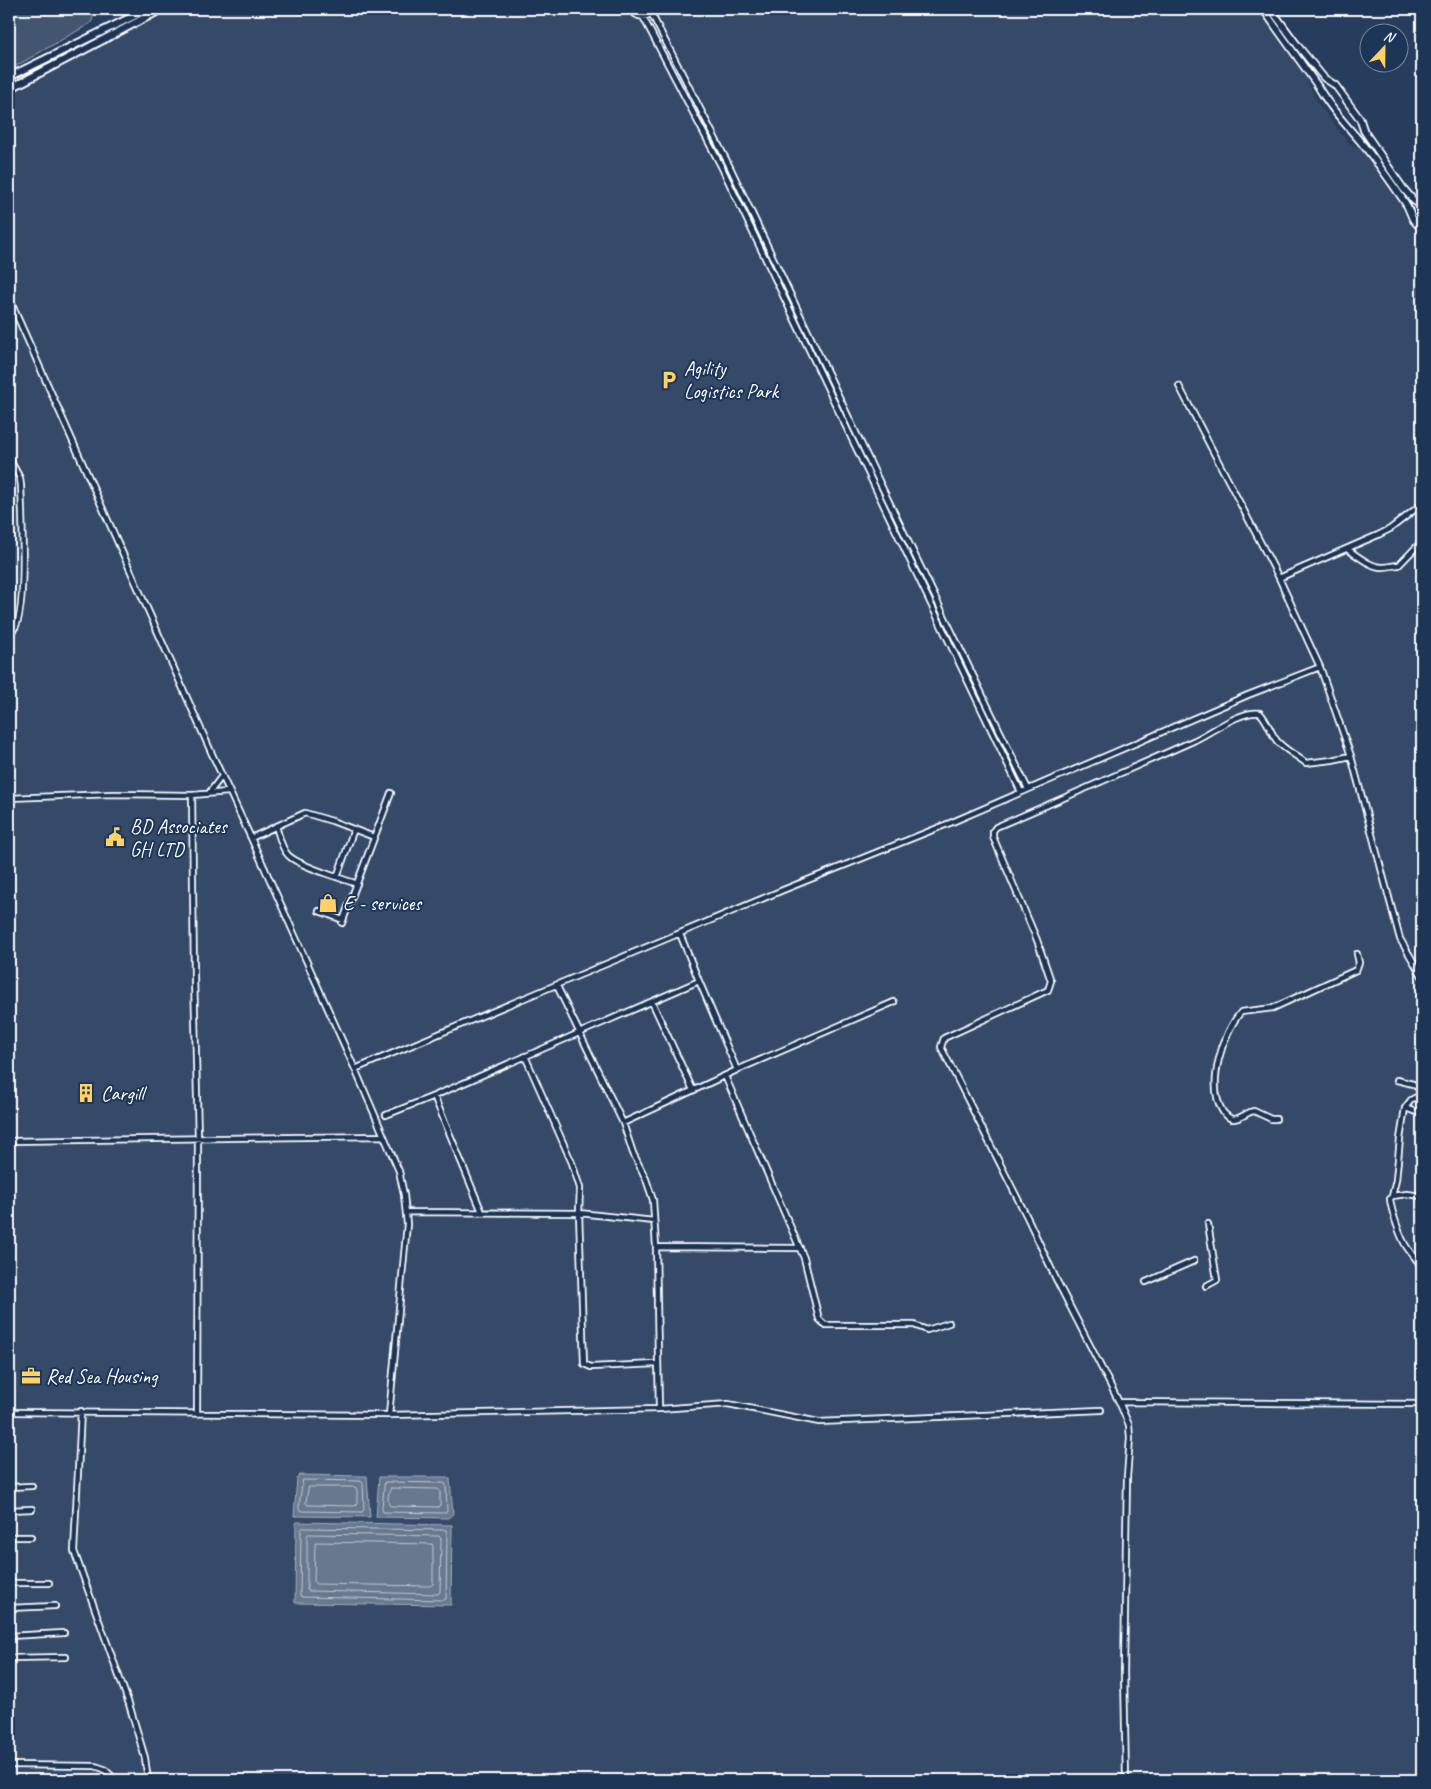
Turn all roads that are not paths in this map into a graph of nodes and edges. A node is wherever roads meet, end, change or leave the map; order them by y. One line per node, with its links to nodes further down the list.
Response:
1 (148, 9): 8 (highway)
2 (162, 9): 11 (highway)
3 (630, 9): 7 (street)
4 (1263, 9): 10 (main road)
5 (1271, 9): 9 (main road)
6 (653, 11): 7 (street); 30 (street)
7 (643, 17): 32 (street)
8 (9, 77)
9 (1332, 82): 10 (main road); 12 (main road)
10 (1319, 89): 13 (main road)
11 (9, 90)
12 (1360, 119): 13 (main road); 14 (main road)
13 (1350, 130): 15 (main road)
14 (1422, 207): 15 (main road)
15 (1411, 216): 16 (main road)
16 (1420, 226)
17 (9, 298): 19 (street)
18 (9, 307): 19 (street)
19 (15, 313): 29 (street)
20 (1179, 386): 25 (street)
21 (9, 458): 26 (street)
22 (1422, 504): 24 (street)
23 (1422, 541): 24 (street)
24 (1347, 549): 25 (street)
25 (1279, 578): 27 (street)
26 (9, 630)
27 (1320, 667): 28 (street); 30 (street)
28 (1351, 756): 46 (street); 83 (street)
29 (222, 776): 31 (street); 33 (street)
30 (1028, 789): 32 (street)
31 (229, 792): 33 (street); 40 (street)
32 (1021, 792): 44 (street)
33 (209, 793): 35 (street)
34 (391, 793): 39 (street)
35 (192, 794): 36 (street); 66 (street)
36 (9, 798)
37 (276, 826): 38 (street); 40 (street); 41 (street)
38 (354, 830): 39 (street); 41 (street)
39 (374, 837): 42 (street)
40 (251, 838): 53 (street)
41 (337, 877): 42 (street)
42 (357, 884): 43 (street)
43 (319, 911)
44 (680, 934): 47 (street); 48 (street)
45 (1357, 954): 63 (street)
46 (1422, 976)
47 (699, 981): 49 (street); 54 (street)
48 (557, 986): 51 (street); 53 (street)
49 (652, 1002): 51 (street); 57 (street)
50 (894, 1002): 54 (street)
51 (581, 1032): 52 (street); 64 (street)
52 (525, 1056): 59 (street); 72 (street)
53 (355, 1069): 65 (street)
54 (737, 1070): 55 (street)
55 (725, 1076): 57 (street); 76 (street)
56 (1397, 1080): 58 (street)
57 (693, 1090): 64 (street)
58 (1422, 1093): 60 (street)
59 (434, 1096): 62 (street); 71 (street)
60 (1406, 1108): 61 (street); 68 (street)
61 (1422, 1114)
62 (386, 1115)
63 (1276, 1119)
64 (623, 1123): 73 (street)
65 (383, 1136): 66 (street); 70 (street)
66 (198, 1138): 67 (street); 89 (street)
67 (9, 1141)
68 (1392, 1196): 69 (street); 78 (street)
69 (1422, 1196)
70 (406, 1212): 71 (street); 90 (street)
71 (482, 1212): 72 (street)
72 (579, 1213): 73 (street); 82 (street)
73 (654, 1221): 75 (street)
74 (1208, 1224): 80 (street)
75 (656, 1247): 76 (street); 82 (street)
76 (800, 1248): 81 (street)
77 (1194, 1261): 79 (street)
78 (1422, 1268)
79 (1146, 1282)
80 (1206, 1286)
81 (949, 1323)
82 (657, 1364): 85 (street)
83 (1119, 1402): 84 (street); 108 (street)
84 (1422, 1404)
85 (659, 1408): 86 (street); 90 (street)
86 (1101, 1410)
87 (80, 1411): 88 (street); 89 (street); 107 (street)
88 (9, 1412)
89 (197, 1414): 90 (street)
90 (389, 1415)
91 (32, 1486): 92 (street)
92 (9, 1487)
93 (32, 1509): 94 (street)
94 (9, 1510)
95 (9, 1537): 96 (street)
96 (31, 1537)
97 (9, 1583): 98 (street)
98 (49, 1583)
99 (55, 1606): 100 (street)
100 (9, 1608)
101 (64, 1633): 102 (street)
102 (9, 1636)
103 (66, 1657): 104 (street)
104 (9, 1658)
105 (9, 1765): 106 (street)
106 (116, 1780)
107 (148, 1780)
108 (1126, 1780)

